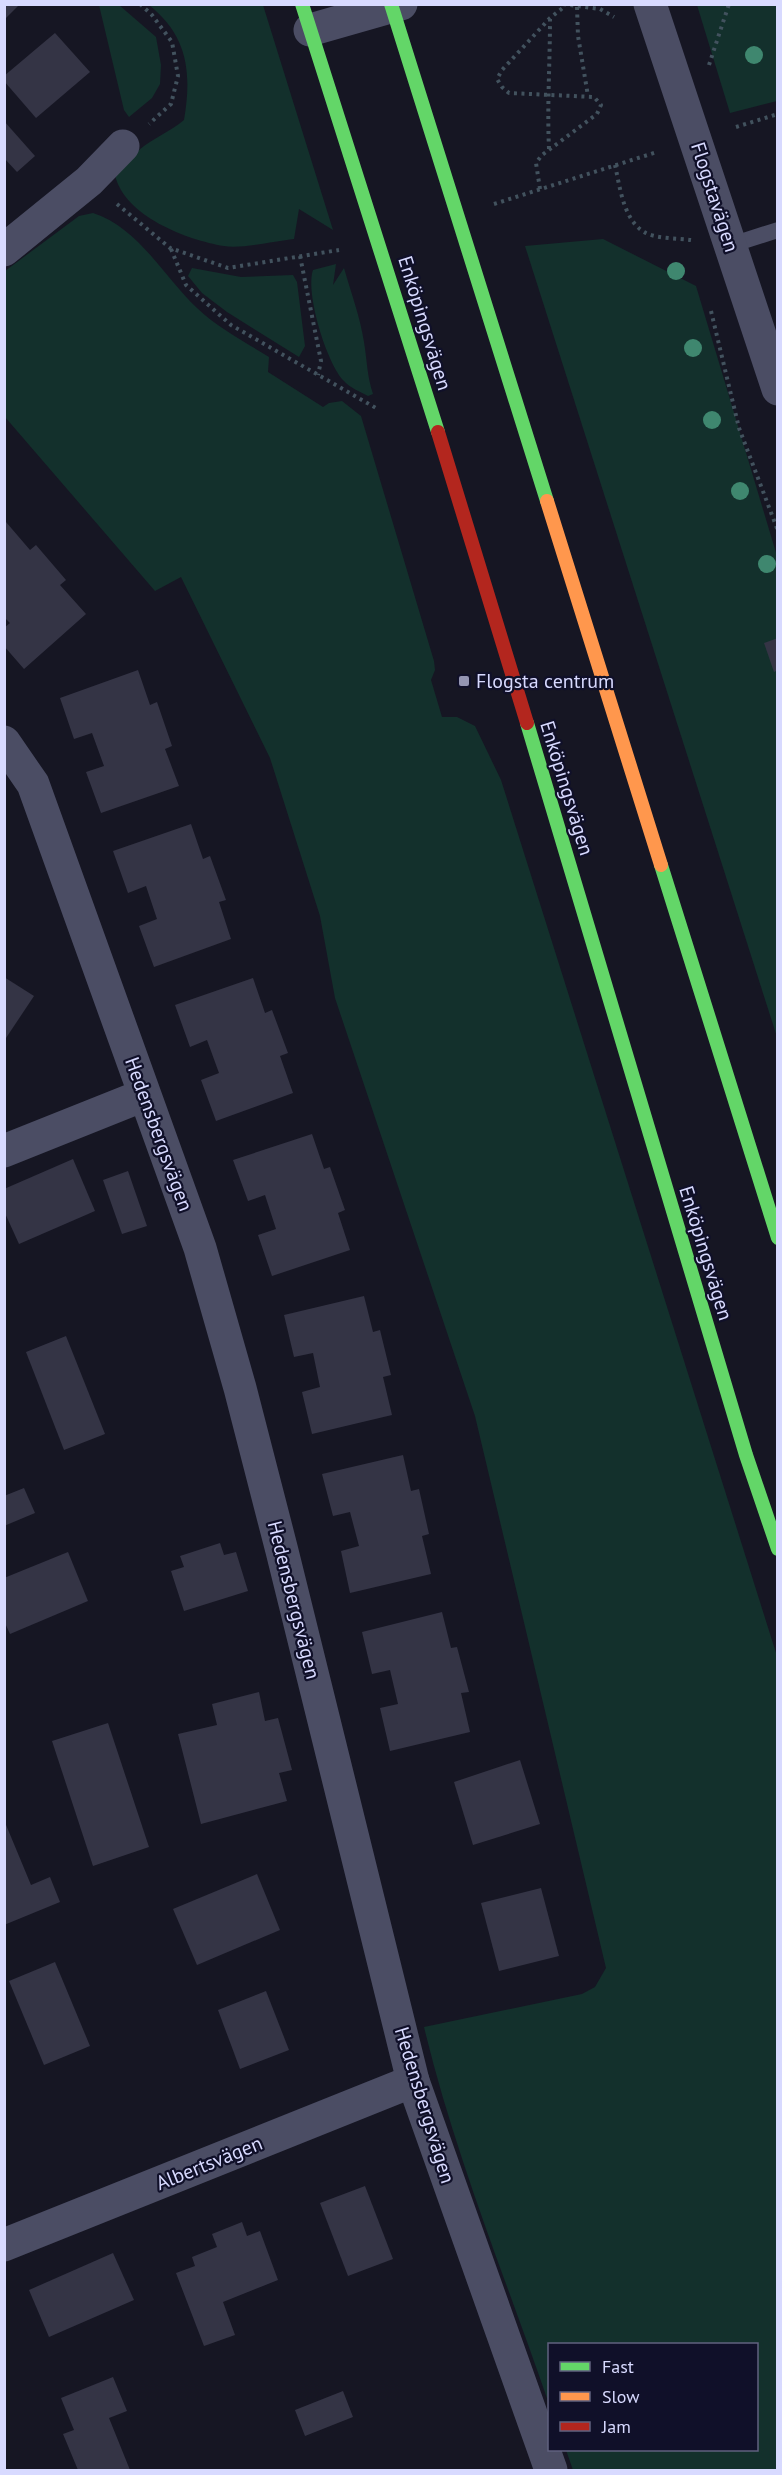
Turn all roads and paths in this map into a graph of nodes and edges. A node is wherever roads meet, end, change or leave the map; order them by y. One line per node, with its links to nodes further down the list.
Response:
1 (140, 4): 14 (path)
2 (650, 4): 23 (street, Flogstavägen)
3 (729, 4): 9 (path)
4 (395, 5): 7 (street); 34 (main road)
5 (564, 7): 8 (path)
6 (577, 7): 11 (path)
7 (306, 17): 35 (main road, Enköpingsvägen)
8 (549, 18): 10 (path); 10 (path)
9 (708, 69)
10 (547, 94): 11 (path); 15 (path)
11 (588, 96): 15 (path)
12 (777, 114): 13 (path)
13 (736, 127)
14 (123, 146): 18 (street)
15 (549, 150): 19 (path)
16 (657, 152): 17 (path)
17 (615, 165): 19 (path); 22 (path)
18 (89, 181): 24 (path); 25 (street)
19 (540, 189): 20 (path)
20 (494, 204)
21 (777, 230): 23 (lane)
22 (695, 240)
23 (731, 245): 29 (street, Flogstavägen)
24 (170, 248): 27 (path); 28 (path)
25 (4, 250)
26 (339, 250): 27 (path)
27 (300, 256): 28 (path)
28 (318, 375): 30 (path)
29 (777, 389)
30 (376, 408)
31 (4, 742): 32 (street, Hedensbergsvägen)
32 (144, 1095): 33 (street); 36 (street, Hedensbergsvägen)
33 (4, 1151)
34 (777, 1238)
35 (777, 1549)
36 (412, 2081): 37 (street, Albertsvägen); 38 (street, Hedensbergsvägen)
37 (4, 2245)
38 (551, 2470)

